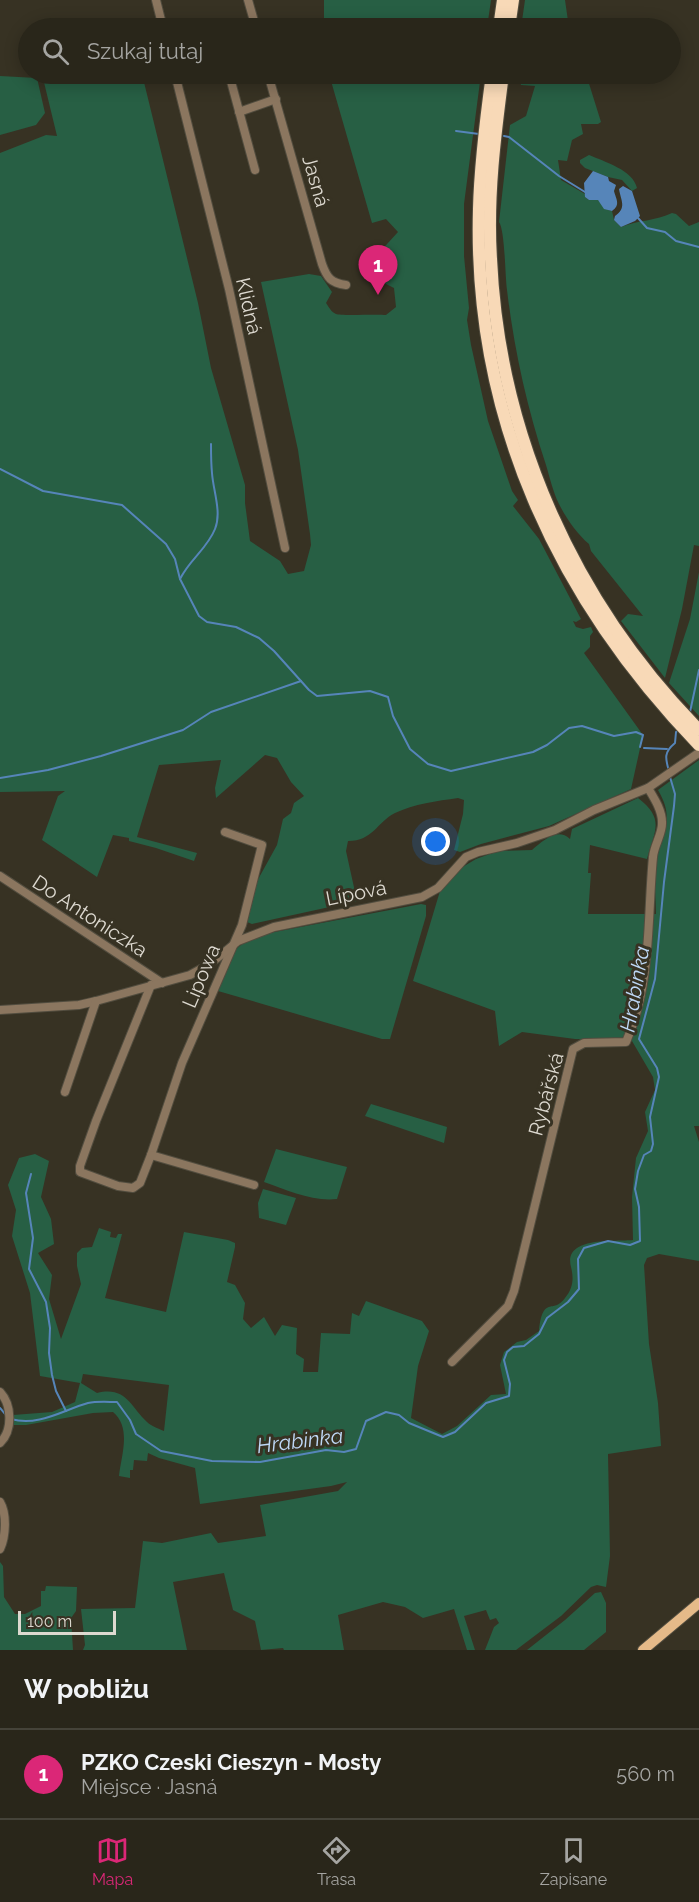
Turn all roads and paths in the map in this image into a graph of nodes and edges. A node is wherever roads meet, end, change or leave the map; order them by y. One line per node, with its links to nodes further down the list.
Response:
1 (156, 0): 5 (street)
2 (248, 0): 6 (street)
3 (503, 0): 7 (highway)
4 (513, 0): 8 (highway)
5 (161, 18)
6 (253, 18)
7 (500, 18)
8 (510, 18)
9 (178, 84): 18 (street, Klidná)
10 (232, 84): 15 (street)
11 (271, 84): 14 (street, Jasná)
12 (491, 84): 19 (highway)
13 (502, 84): 19 (highway)
14 (276, 99): 15 (street); 17 (street, Jasná)
15 (239, 112): 16 (street)
16 (255, 170)
17 (346, 285)
18 (285, 548)
19 (593, 604): 20 (highway); 21 (highway)
20 (699, 730)
21 (698, 749): 22 (street, Lípová)
22 (648, 788): 25 (street, Lípová); 33 (street, Rybářská)
23 (225, 832): 25 (street, Lipowa)
24 (0, 876): 26 (street, Do Antoniczka)
25 (230, 948): 26 (street, Lípová); 31 (street, Lipowa)
26 (162, 982): 27 (street, Lípová)
27 (151, 985): 28 (street, Lípová); 31 (street, Lipowa)
28 (96, 1001): 29 (street, Lípová); 30 (street)
29 (0, 1010)
30 (65, 1092)
31 (151, 1155): 32 (street)
32 (254, 1185)
33 (452, 1362)
34 (0, 1392): 35 (street)
35 (0, 1443)
36 (0, 1502): 37 (street)
37 (0, 1549)
38 (699, 1602): 39 (main road)
39 (644, 1650)

